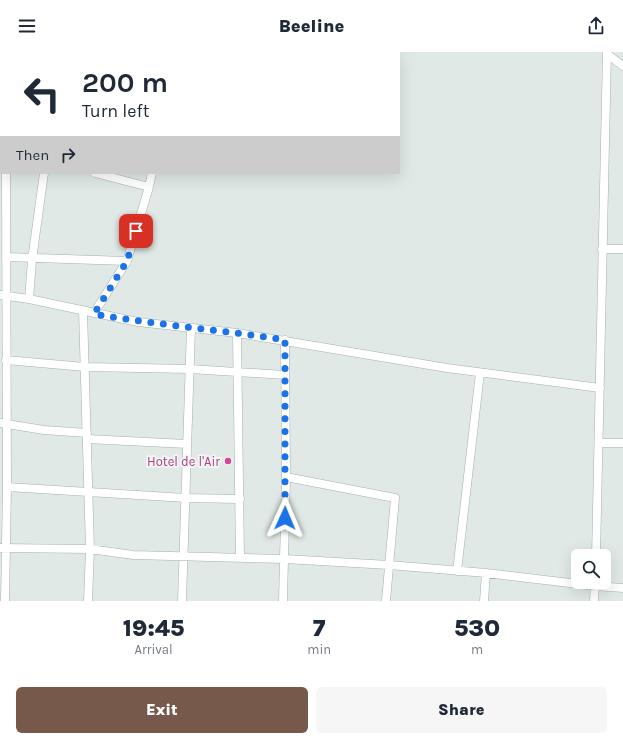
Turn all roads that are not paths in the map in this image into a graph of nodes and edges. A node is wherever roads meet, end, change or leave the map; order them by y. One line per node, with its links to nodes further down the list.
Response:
1 (607, 53): 2 (street); 8 (street)
2 (623, 66)
3 (6, 174): 10 (street)
4 (44, 174): 11 (street)
5 (100, 174): 7 (street)
6 (152, 174): 7 (street)
7 (149, 187): 12 (street)
8 (602, 249): 9 (street); 26 (street)
9 (623, 250)
10 (6, 258): 11 (street); 13 (street)
11 (32, 260): 12 (street); 14 (street)
12 (127, 261): 16 (street)
13 (3, 296): 14 (street); 20 (street)
14 (29, 299): 15 (street)
15 (83, 311): 16 (street); 21 (street)
16 (94, 314): 17 (street)
17 (191, 328): 18 (street); 22 (street)
18 (237, 333): 19 (street); 23 (street)
19 (285, 340): 24 (street); 25 (street)
20 (6, 360): 21 (street); 27 (street)
21 (85, 367): 22 (street); 28 (street)
22 (190, 369): 23 (street); 31 (street)
23 (238, 372): 25 (street); 36 (street)
24 (480, 373): 26 (street); 44 (street)
25 (285, 375): 32 (street)
26 (600, 388): 29 (street)
27 (3, 423): 28 (street); 33 (street)
28 (87, 436): 31 (street); 34 (street)
29 (599, 443): 30 (street); 39 (street)
30 (623, 443)
31 (187, 444): 35 (street)
32 (286, 477): 42 (street); 43 (street)
33 (7, 487): 34 (street); 37 (street)
34 (87, 491): 35 (street); 38 (street)
35 (186, 498): 36 (street); 40 (street)
36 (240, 498): 41 (street)
37 (3, 548): 38 (street); 50 (street)
38 (90, 549): 40 (street); 51 (street)
39 (596, 549)
40 (184, 557): 41 (street); 52 (street)
41 (240, 558): 42 (street)
42 (284, 559): 43 (street); 53 (street)
43 (389, 565): 44 (street); 54 (street)
44 (458, 571): 45 (street)
45 (486, 573): 46 (street); 55 (street)
46 (571, 582)
47 (611, 586): 48 (street)
48 (623, 588)
49 (595, 589): 56 (street)
50 (5, 601)
51 (88, 601)
52 (182, 601)
53 (283, 601)
54 (386, 601)
55 (484, 601)
56 (594, 601)

